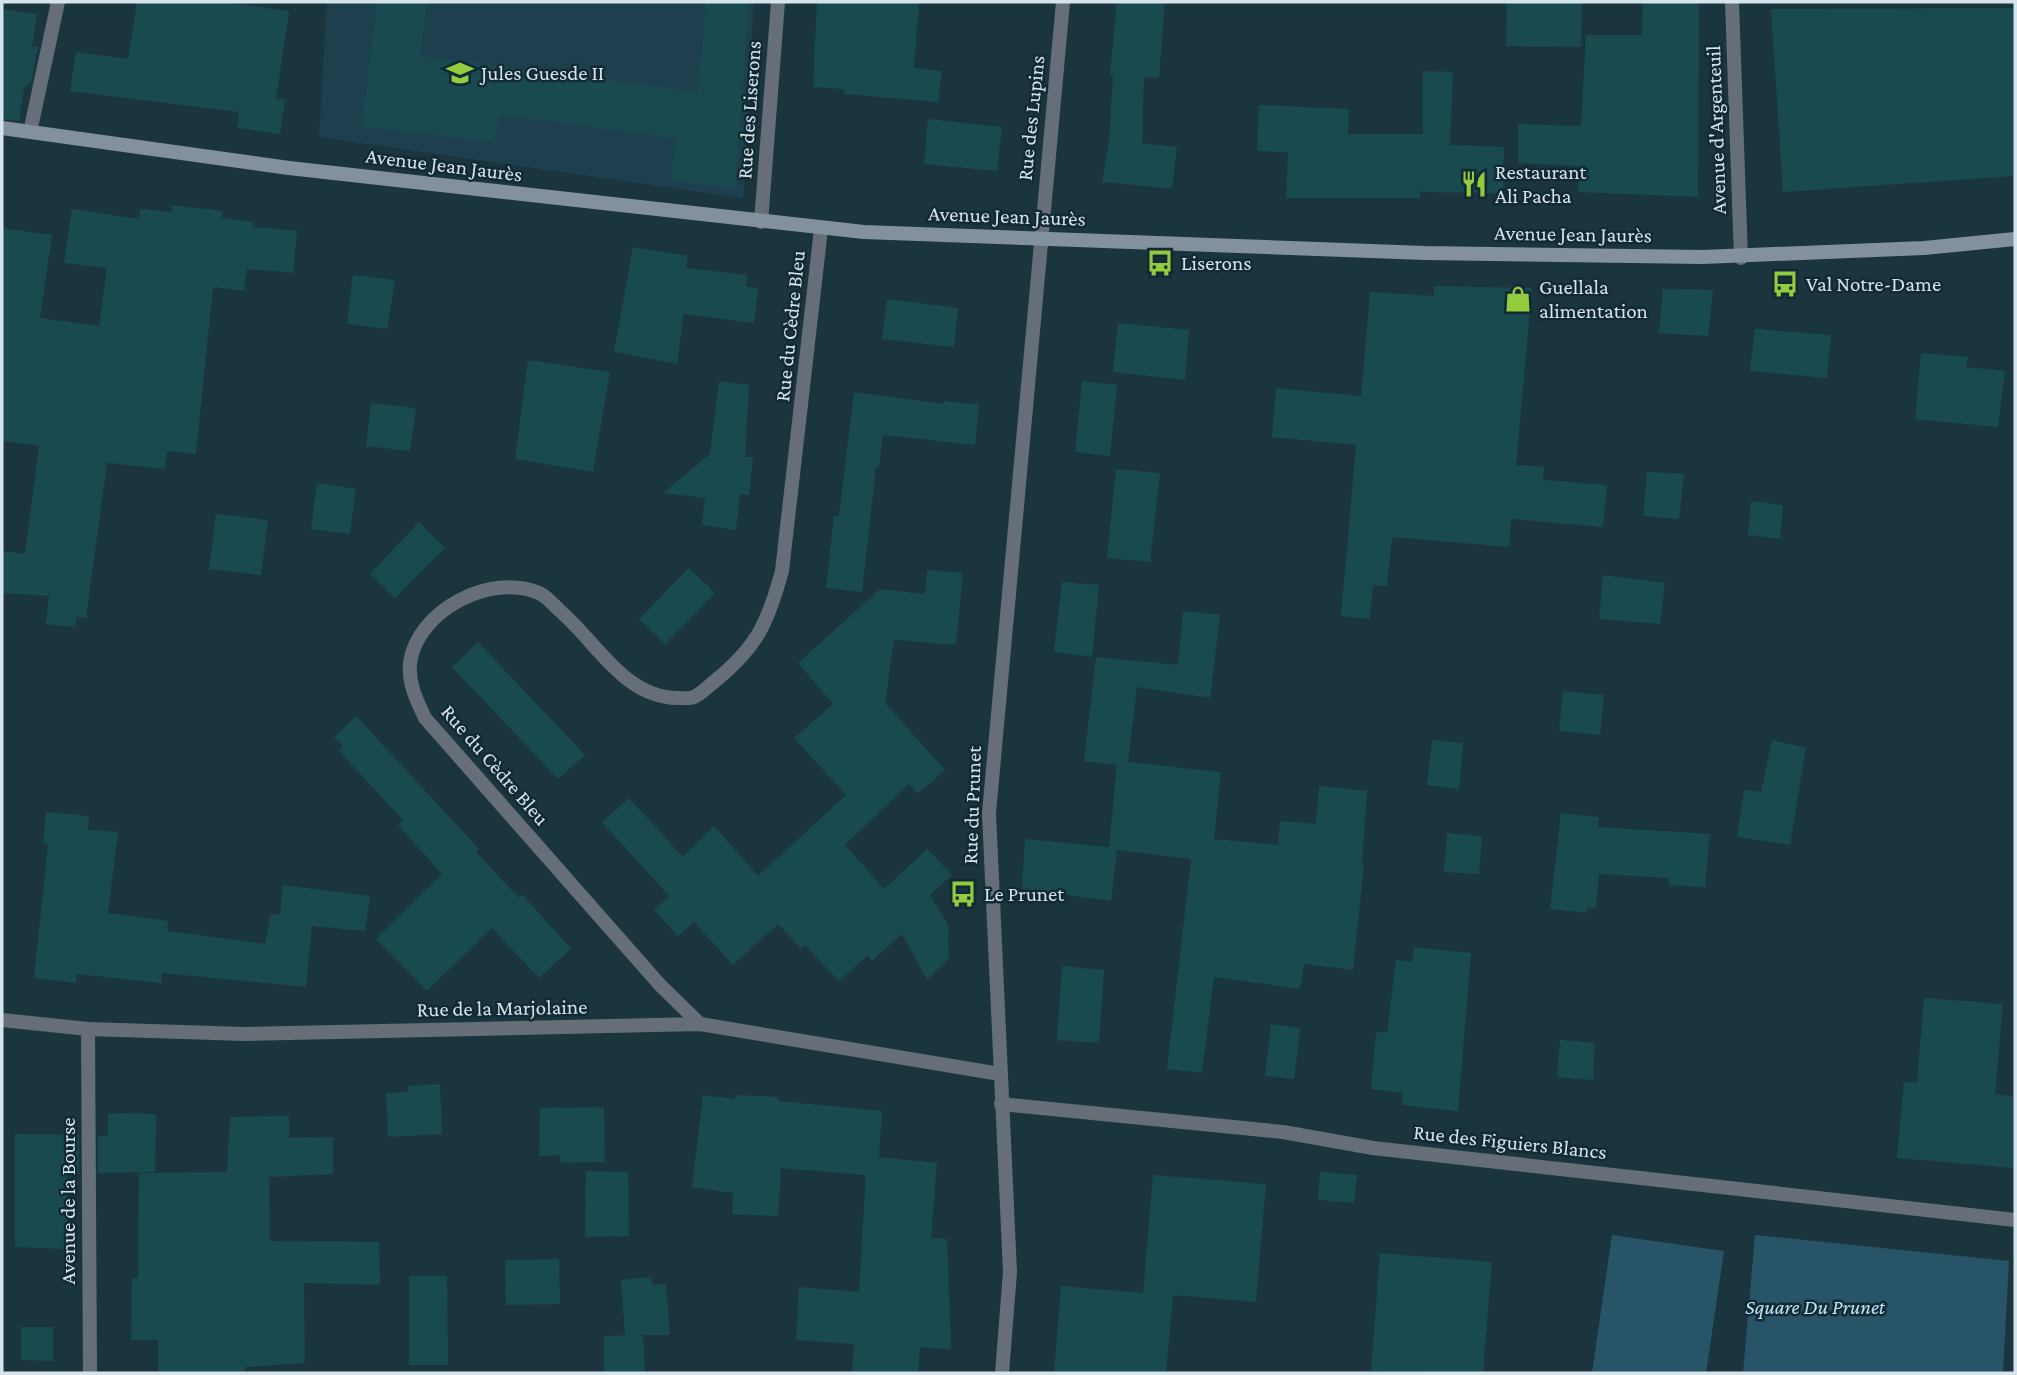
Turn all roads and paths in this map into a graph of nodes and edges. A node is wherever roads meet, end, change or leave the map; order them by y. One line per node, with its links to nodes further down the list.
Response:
1 (58, 2): 6 (street)
2 (778, 2): 7 (street, Rue des Liserons)
3 (1063, 2): 9 (street, Rue des Lupins)
4 (1732, 2): 11 (street, Avenue d'Argenteuil)
5 (2, 128): 6 (main road, Avenue Jean Jaurès)
6 (30, 132): 7 (main road, Avenue Jean Jaurès)
7 (761, 222): 8 (main road, Avenue Jean Jaurès)
8 (821, 229): 9 (main road, Avenue Jean Jaurès); 13 (street, Rue du Cèdre Bleu)
9 (1040, 239): 11 (main road, Avenue Jean Jaurès); 15 (street, Rue du Prunet)
10 (2015, 239): 11 (main road, Avenue Jean Jaurès)
11 (1741, 258)
12 (2, 1020): 14 (street, Rue de la Marjolaine)
13 (700, 1024): 14 (street, Rue de la Marjolaine); 15 (street, Rue de la Marjolaine)
14 (89, 1029): 18 (street, Avenue de la Bourse)
15 (1000, 1074): 16 (street, Rue du Prunet)
16 (1001, 1104): 17 (street, Rue des Figuiers Blancs); 19 (street, Rue du Prunet)
17 (2015, 1220)
18 (90, 1373)
19 (1002, 1373)

